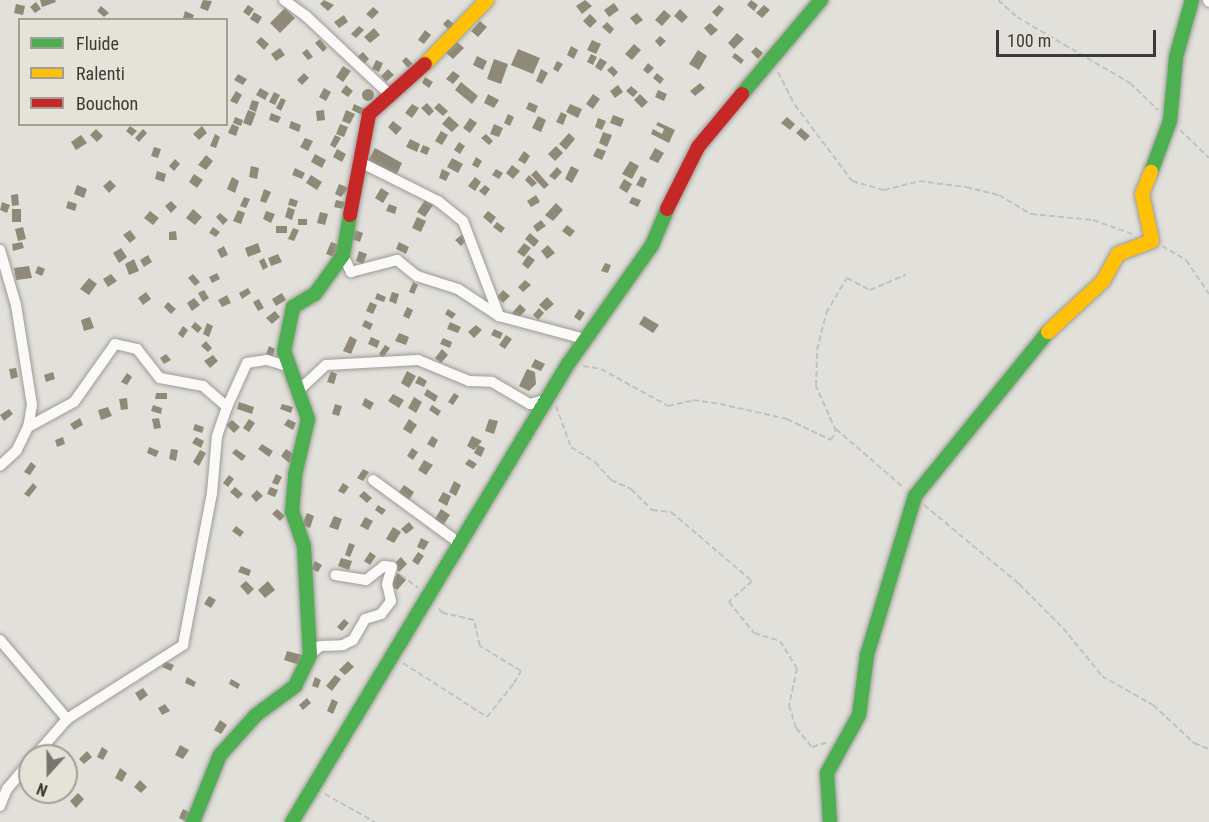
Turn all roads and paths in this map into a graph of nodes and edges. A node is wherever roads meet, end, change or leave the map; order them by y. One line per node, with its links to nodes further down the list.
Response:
1 (284, 0): 7 (street)
2 (487, 0): 7 (street)
3 (820, 0): 6 (street)
4 (998, 0): 8 (path)
5 (1192, 0): 8 (street)
6 (770, 61): 11 (path); 17 (street)
7 (390, 94): 10 (street)
8 (1170, 121): 9 (path); 11 (street)
9 (1209, 158)
10 (358, 161): 13 (street); 16 (street)
11 (1152, 241): 15 (path); 27 (street)
12 (0, 250): 23 (street)
13 (343, 255): 16 (street); 19 (street)
14 (906, 275): 24 (path)
15 (1209, 294)
16 (499, 316): 17 (street)
17 (585, 339): 18 (street)
18 (568, 364): 21 (street); 24 (path)
19 (290, 367): 20 (street); 22 (street)
20 (298, 391): 21 (street); 33 (street)
21 (547, 399): 28 (street); 36 (path)
22 (227, 406): 23 (street); 35 (street)
23 (28, 426): 25 (street)
24 (835, 428): 27 (path)
25 (0, 466)
26 (373, 480): 28 (street)
27 (915, 496): 36 (street); 38 (path)
28 (459, 543): 31 (street)
29 (392, 567): 30 (street); 31 (path); 33 (street)
30 (335, 575)
31 (426, 595): 34 (street); 34 (path)
32 (0, 640): 35 (street)
33 (310, 655): 42 (street)
34 (390, 657): 40 (street)
35 (67, 719): 37 (street)
36 (846, 737): 45 (street)
37 (45, 744)
38 (1209, 749)
39 (18, 776): 41 (street)
40 (314, 789): 43 (street); 44 (path)
41 (0, 806)
42 (193, 822)
43 (292, 822)
44 (375, 822)
45 (830, 822)

